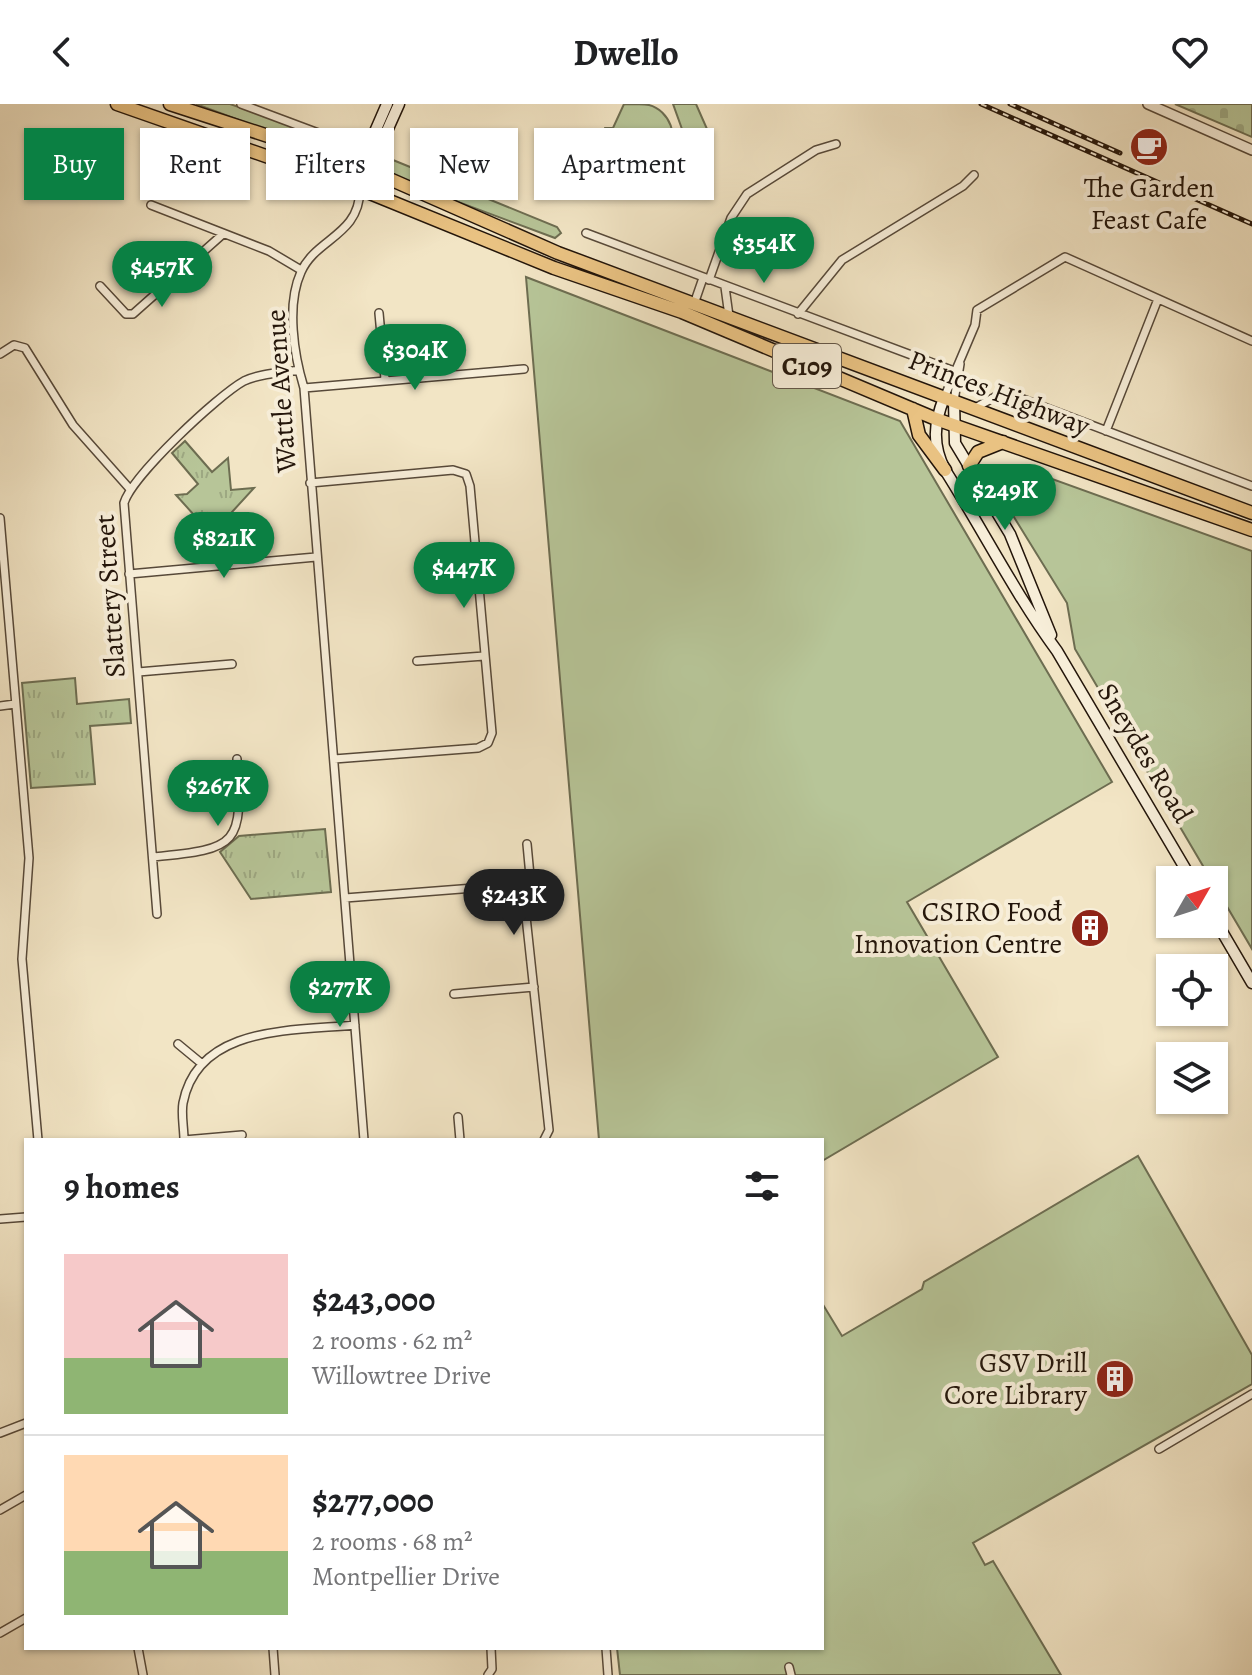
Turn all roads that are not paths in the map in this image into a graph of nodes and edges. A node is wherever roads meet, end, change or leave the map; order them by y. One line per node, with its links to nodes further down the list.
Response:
1 (118, 104): 13 (highway, Princes Highway / C109)
2 (170, 104): 10 (highway, Princes Highway / C109)
3 (241, 104): 7 (street)
4 (387, 104): 8 (main road)
5 (399, 104): 9 (main road)
6 (1148, 104): 12 (street)
7 (305, 128)
8 (379, 128)
9 (386, 128)
10 (266, 136)
11 (836, 144): 24 (street)
12 (1252, 150)
13 (266, 156)
14 (974, 175): 30 (street)
15 (394, 181): 21 (highway, Princes Highway / C109)
16 (357, 200): 23 (street, Wattle Avenue)
17 (387, 200): 22 (highway, Princes Highway / C109)
18 (151, 205): 20 (street)
19 (586, 233): 24 (street)
20 (223, 234): 23 (street); 25 (street)
21 (558, 253): 22 (highway); 28 (highway, Princes Highway / C109)
22 (554, 268): 32 (highway, Princes Highway / C109)
23 (301, 270): 37 (street, Wattle Avenue)
24 (706, 279): 26 (street); 28 (street)
25 (100, 286)
26 (725, 287): 30 (street); 31 (street)
27 (1158, 299): 33 (street); 35 (street); 46 (street)
28 (694, 304): 31 (highway, Princes Highway / C109); 32 (highway)
29 (379, 313): 39 (street)
30 (798, 314): 38 (street)
31 (729, 317): 41 (highway, Princes Highway / C109)
32 (707, 323): 42 (highway, Princes Highway / C109)
33 (1252, 341)
34 (0, 354): 52 (street)
35 (960, 362): 38 (street); 41 (street)
36 (524, 369): 39 (street)
37 (299, 370): 40 (street, Wattle Avenue); 52 (street, Slattery Street)
38 (954, 371): 41 (street)
39 (385, 379): 40 (street)
40 (304, 388): 50 (street, Wattle Avenue)
41 (949, 400): 43 (highway, Princes Highway / C109); 44 (main road, Sneydes Road); 45 (main road, Sneydes Road)
42 (913, 409): 44 (highway, Princes Highway / C109); 49 (highway)
43 (974, 409): 46 (street); 53 (highway, Princes Highway / C109)
44 (936, 419): 45 (highway, Princes Highway / C109); 49 (main road, Sneydes Road)
45 (953, 425): 47 (highway, Princes Highway / C109); 48 (main road, Sneydes Road)
46 (1106, 431): 51 (street)
47 (1003, 442): 48 (highway); 55 (highway, Princes Highway / C109)
48 (969, 466): 62 (main road, Sneydes Road)
49 (945, 470): 62 (main road, Sneydes Road)
50 (310, 483): 57 (street, Wattle Avenue); 58 (street)
51 (1252, 486)
52 (129, 488): 61 (street, Slattery Street)
53 (1252, 513)
54 (0, 518): 67 (street)
55 (1252, 530)
56 (214, 538): 59 (street)
57 (316, 557): 59 (street); 70 (street, Wattle Avenue)
58 (476, 562): 60 (street); 63 (street)
59 (216, 565): 61 (street)
60 (420, 568)
61 (129, 574): 66 (street, Slattery Street)
62 (1057, 651): 73 (main road, Sneydes Road)
63 (484, 656): 64 (street); 70 (street)
64 (417, 661)
65 (232, 664): 66 (street)
66 (138, 672): 72 (street, Slattery Street)
67 (15, 704): 68 (street); 86 (street)
68 (0, 706)
69 (237, 759): 72 (street)
70 (334, 759): 75 (street, Wattle Avenue)
71 (527, 844): 74 (street)
72 (153, 857): 76 (street, Slattery Street)
73 (1184, 866)
74 (518, 891): 75 (street); 79 (street)
75 (345, 898): 81 (street, Wattle Avenue)
76 (157, 914)
77 (1226, 938): 78 (main road)
78 (1252, 983)
79 (534, 987): 80 (street); 91 (street)
80 (454, 994)
81 (355, 1025): 83 (street); 89 (street, Wattle Avenue)
82 (178, 1044): 83 (street)
83 (201, 1063): 87 (street)
84 (458, 1117): 90 (street)
85 (242, 1135): 88 (street)
86 (38, 1138)
87 (184, 1138)
88 (207, 1138)
89 (364, 1138)
90 (460, 1138)
91 (545, 1138)
92 (24, 1217): 93 (street)
93 (0, 1219)
94 (1252, 1394): 97 (street)
95 (24, 1424): 96 (street)
96 (0, 1433)
97 (1159, 1449)
98 (24, 1496): 99 (street)
99 (0, 1510)
100 (24, 1619): 101 (street)
101 (0, 1633)
102 (138, 1650): 106 (street)
103 (273, 1650): 107 (street)
104 (491, 1650): 108 (street)
105 (606, 1650): 109 (street)
106 (143, 1675)
107 (275, 1675)
108 (488, 1675)
109 (608, 1675)

